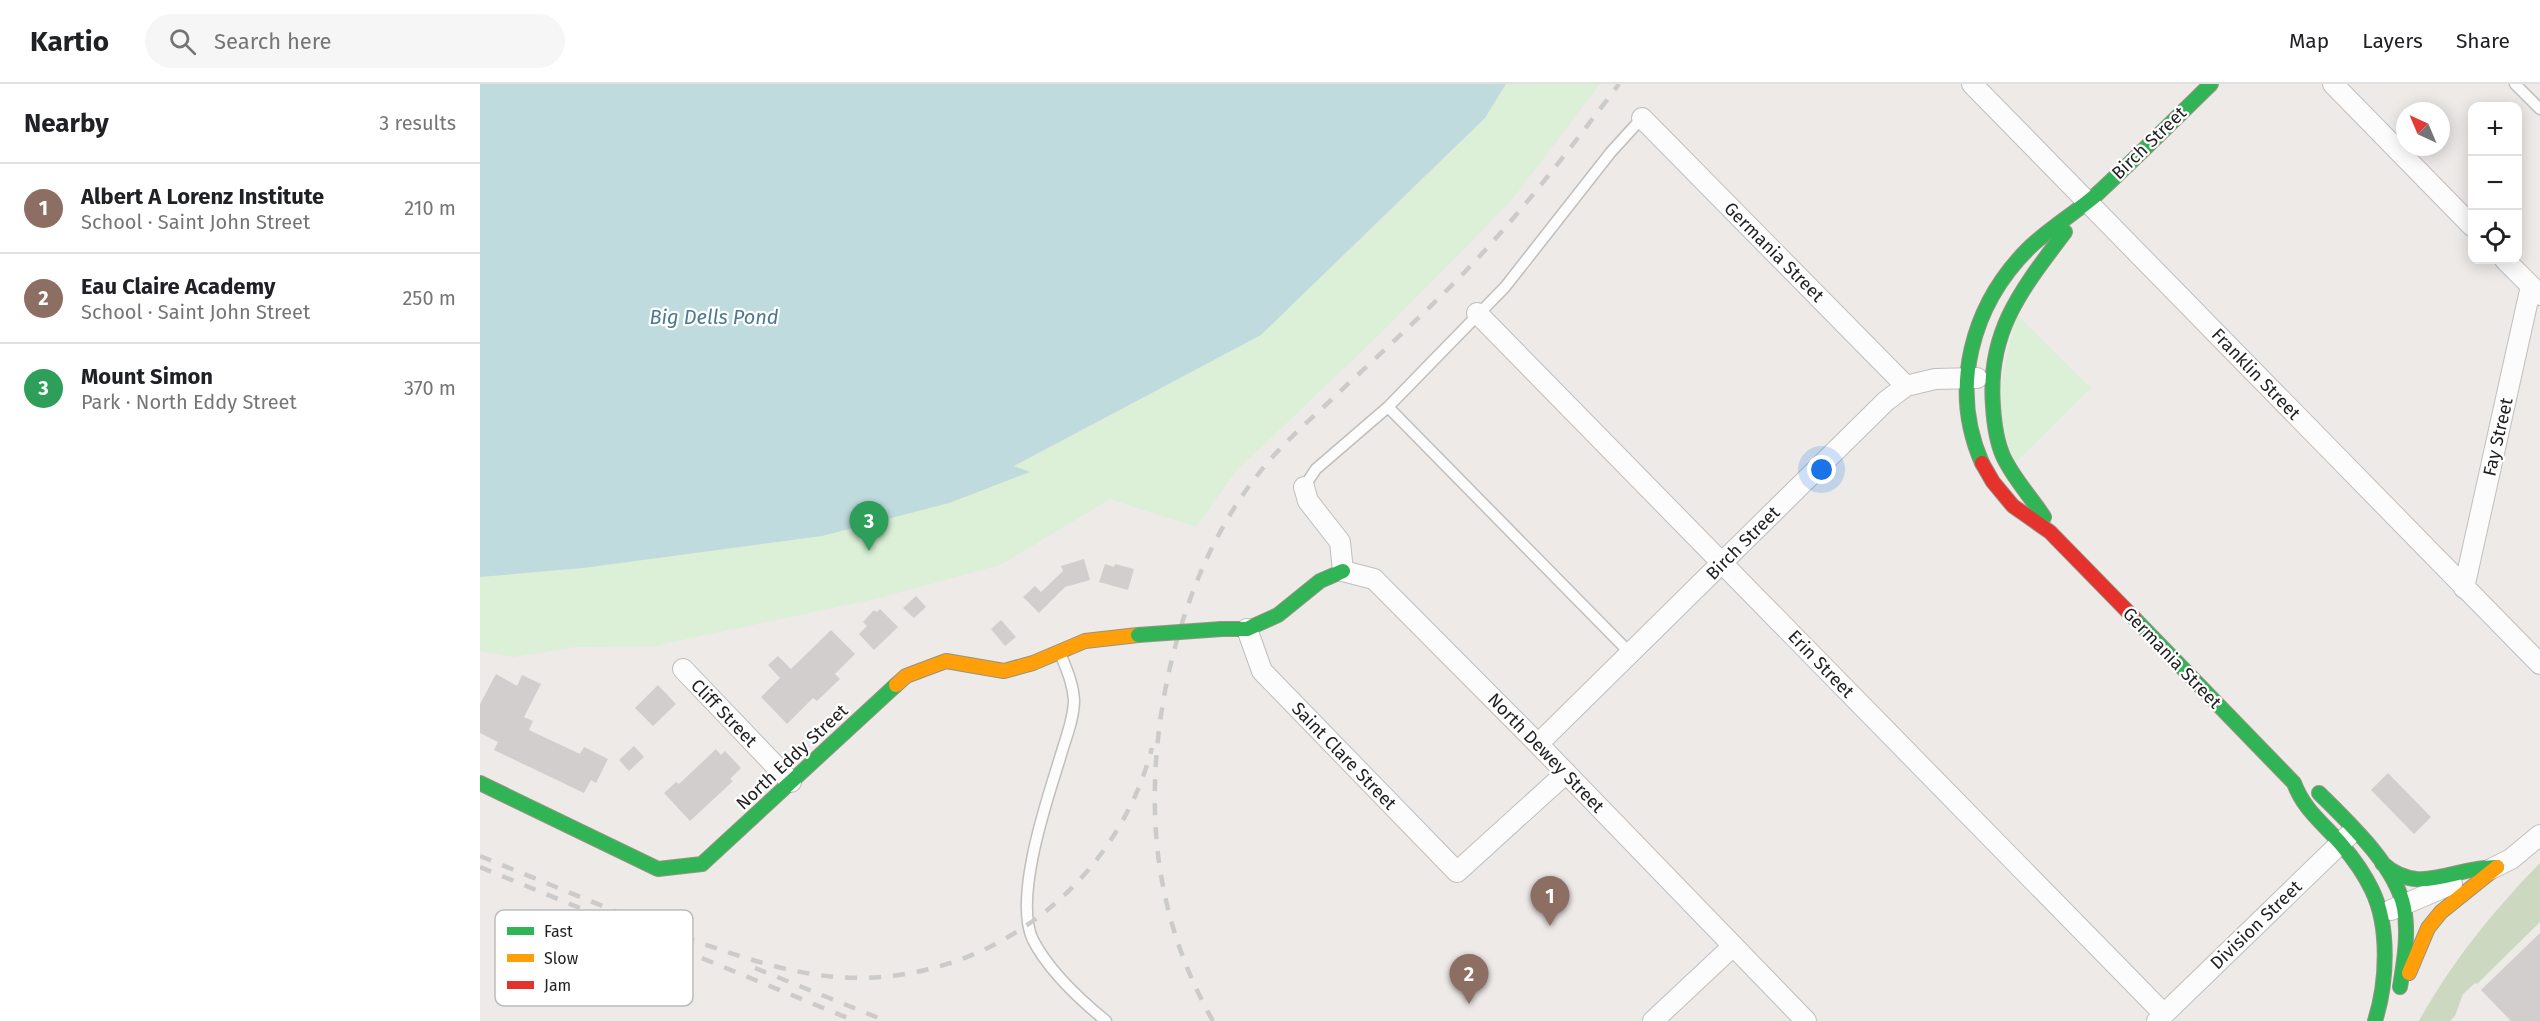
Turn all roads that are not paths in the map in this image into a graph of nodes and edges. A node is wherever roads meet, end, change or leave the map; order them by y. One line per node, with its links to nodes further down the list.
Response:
1 (1972, 84): 7 (street, Franklin Street)
2 (2211, 84): 7 (main road, Birch Street)
3 (2333, 84): 8 (street)
4 (2515, 84): 5 (lane)
5 (2540, 109)
6 (1642, 118): 11 (lane); 14 (street, Germania Street)
7 (2088, 202): 12 (main road, Birch Street); 13 (main road, Birch Street); 20 (street, Franklin Street)
8 (2468, 222)
9 (2509, 264): 10 (street)
10 (2536, 290): 20 (street, Fay Street)
11 (1477, 314): 15 (lane); 18 (street, Erin Street)
12 (1966, 378): 13 (street, Birch Street); 14 (street, Birch Street); 17 (main road, Germania Street)
13 (1990, 378): 17 (main road, Germania Street)
14 (1906, 386): 18 (street, Birch Street)
15 (1388, 407): 16 (lane); 23 (lane)
16 (1304, 487): 19 (street)
17 (2050, 532): 30 (main road, Germania Street)
18 (1722, 563): 23 (street, Birch Street); 39 (street, Erin Street)
19 (1342, 571): 21 (main road); 26 (street, North Dewey Street)
20 (2464, 588): 24 (street, Franklin Street)
21 (1247, 629): 22 (main road, North Eddy Street, bridge); 27 (street, Saint Clare Street)
22 (1059, 652): 28 (main road, North Eddy Street); 40 (lane)
23 (1630, 652): 26 (street, Birch Street)
24 (2540, 664)
25 (682, 669): 28 (street, Cliff Street)
26 (1538, 744): 27 (street, North Dewey Street)
27 (1566, 773): 38 (street, North Dewey Street)
28 (791, 782): 29 (main road, North Eddy Street)
29 (480, 783)
30 (2294, 783): 31 (main road, Germania Street); 33 (main road, Germania Street)
31 (2355, 829): 33 (street, Division Street); 34 (main road, Germania Street)
32 (2540, 835): 35 (street)
33 (2340, 843): 37 (main road, Germania Street); 39 (street, Division Street)
34 (2376, 856): 35 (main road); 36 (main road, Germania Street)
35 (2497, 867): 36 (street); 36 (main road)
36 (2404, 906): 37 (street)
37 (2380, 914): 43 (main road, Germania Street)
38 (1732, 946): 41 (street); 42 (street, North Dewey Street)
39 (2161, 1017)
40 (1106, 1021)
41 (1653, 1021)
42 (1806, 1021)
43 (2375, 1021)

